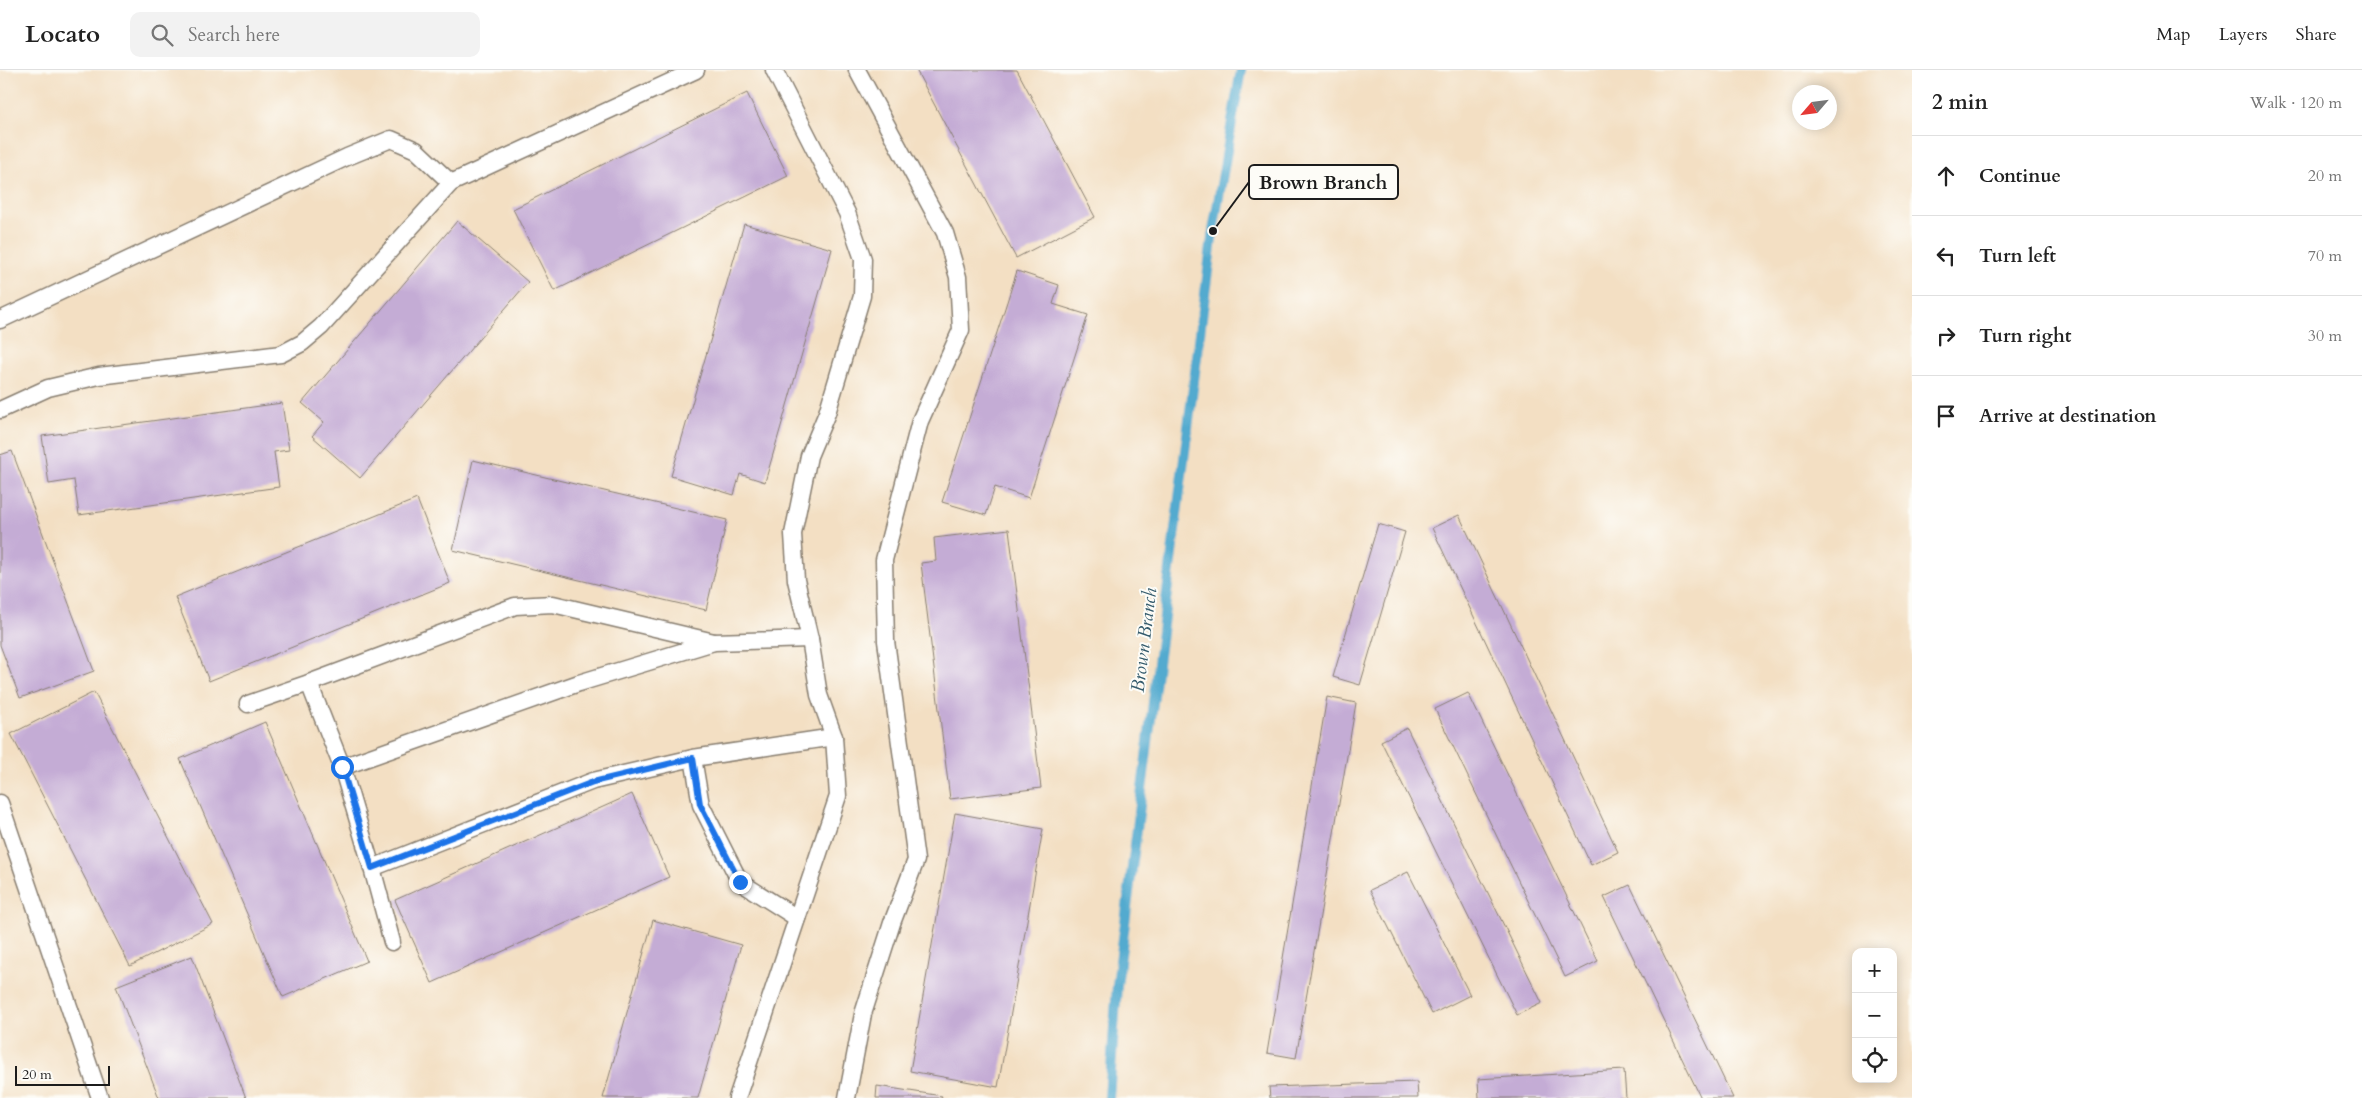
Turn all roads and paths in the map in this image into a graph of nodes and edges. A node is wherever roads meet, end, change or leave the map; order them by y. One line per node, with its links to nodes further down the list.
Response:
1 (696, 70): 4 (lane)
2 (774, 70): 7 (lane)
3 (857, 70): 20 (lane)
4 (451, 183): 5 (lane); 6 (lane)
5 (0, 320)
6 (0, 410)
7 (810, 639): 8 (lane); 11 (lane)
8 (714, 642): 9 (lane); 13 (lane)
9 (309, 683): 10 (lane); 13 (lane)
10 (248, 704)
11 (834, 737): 12 (lane); 16 (lane)
12 (693, 758): 15 (lane); 16 (lane)
13 (342, 767): 15 (lane)
14 (0, 803): 18 (lane)
15 (372, 868): 17 (lane)
16 (798, 918): 19 (lane)
17 (392, 942)
18 (100, 1098)
19 (737, 1098)
20 (847, 1098)

